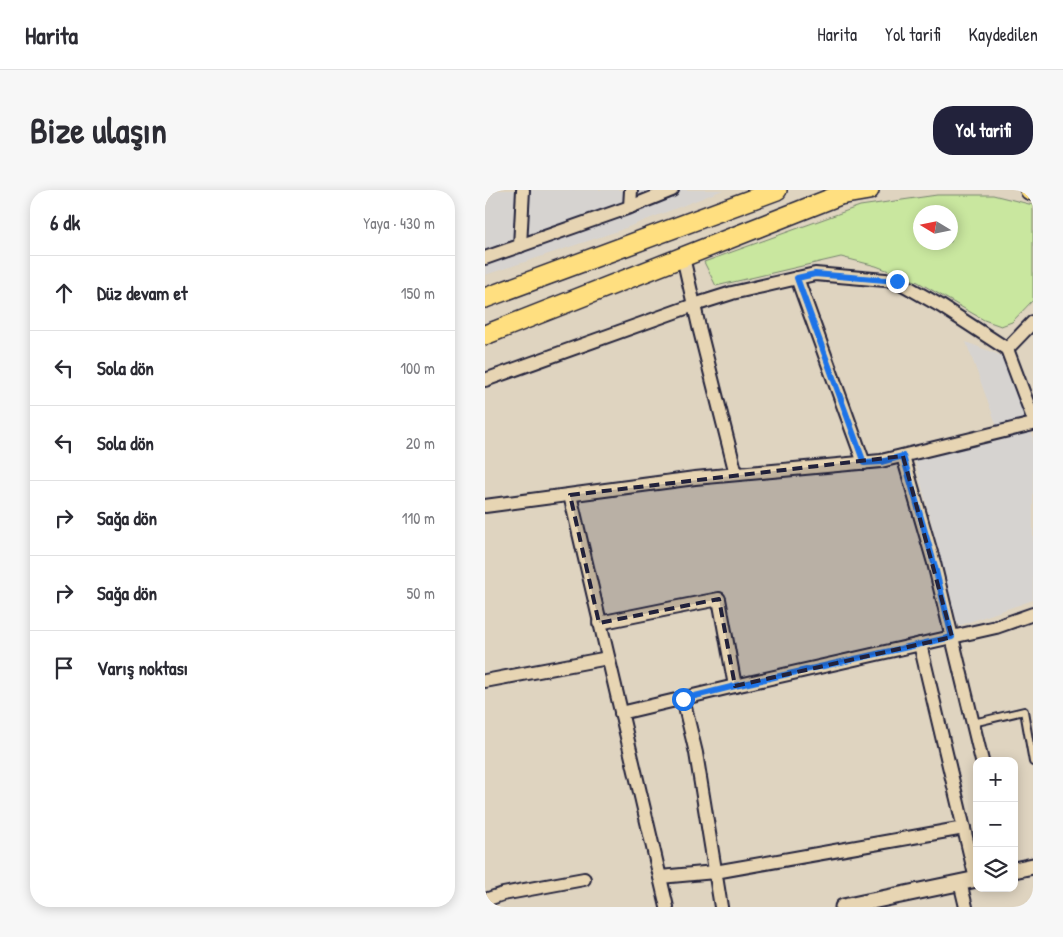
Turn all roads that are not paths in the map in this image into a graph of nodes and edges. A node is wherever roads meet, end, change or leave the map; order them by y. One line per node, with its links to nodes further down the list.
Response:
1 (523, 190): 7 (street)
2 (631, 190): 6 (street)
3 (672, 190): 6 (street)
4 (777, 190): 11 (main road)
5 (869, 190): 8 (main road)
6 (630, 207): 7 (street)
7 (520, 246): 9 (street)
8 (683, 257): 12 (street); 14 (main road)
9 (485, 258)
10 (797, 278): 12 (street); 15 (street); 20 (street)
11 (485, 298)
12 (694, 305): 16 (street); 21 (street)
13 (1033, 322): 15 (street)
14 (485, 335)
15 (1007, 349): 17 (street)
16 (485, 380)
17 (1033, 418)
18 (1033, 424): 19 (street)
19 (903, 456): 20 (street); 26 (street)
20 (864, 463): 21 (street)
21 (736, 474): 22 (street)
22 (570, 495): 23 (street); 25 (street)
23 (485, 506)
24 (1033, 614): 26 (street)
25 (599, 623): 28 (street); 30 (street)
26 (952, 637): 27 (street); 35 (street)
27 (920, 644): 30 (street); 38 (street)
28 (608, 658): 29 (street); 34 (street)
29 (485, 681)
30 (735, 686): 31 (street)
31 (683, 699): 34 (street); 42 (street)
32 (1033, 709): 33 (lane)
33 (1024, 711): 35 (lane); 37 (lane)
34 (621, 714): 43 (street)
35 (973, 723): 36 (street)
36 (981, 757)
37 (1033, 762)
38 (964, 828): 39 (street); 42 (street)
39 (973, 866)
40 (1033, 866): 41 (street)
41 (1018, 869)
42 (715, 872): 43 (street); 49 (street)
43 (659, 876): 48 (street)
44 (584, 878): 47 (street)
45 (973, 880): 46 (street)
46 (960, 882): 50 (street); 51 (street)
47 (485, 900)
48 (667, 907)
49 (721, 907)
50 (843, 907)
51 (966, 907)

